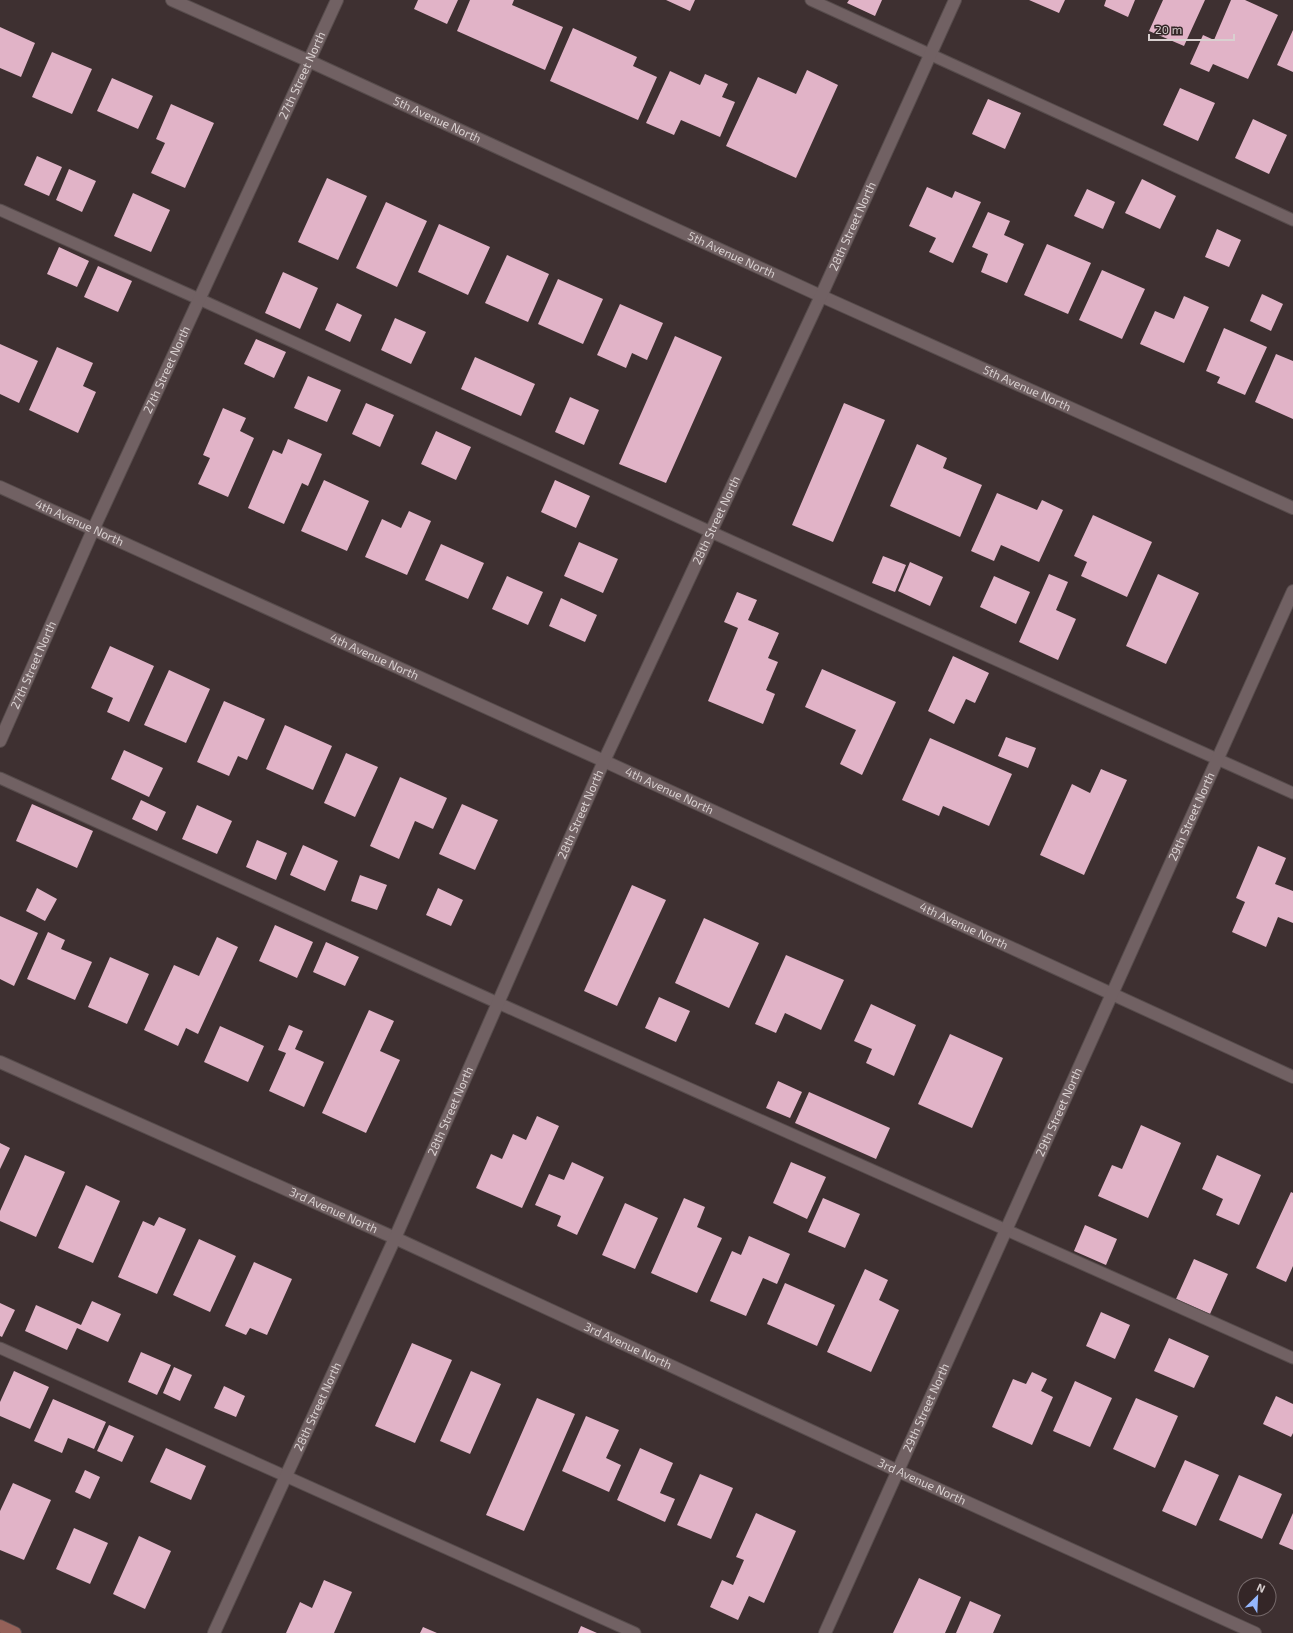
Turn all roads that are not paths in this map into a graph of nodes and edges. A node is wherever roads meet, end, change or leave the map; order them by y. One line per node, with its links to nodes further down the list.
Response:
1 (172, 0): 6 (street, 5th Avenue North)
2 (337, 0): 6 (street, 27th Street North)
3 (811, 0): 5 (lane)
4 (955, 0): 5 (street, 28th Street North)
5 (930, 54): 8 (lane); 9 (street, 28th Street North)
6 (309, 61): 9 (street, 5th Avenue North); 10 (street, 27th Street North)
7 (0, 210): 10 (lane)
8 (1293, 220)
9 (821, 296): 12 (street, 5th Avenue North); 14 (street, 28th Street North)
10 (199, 299): 13 (street, 27th Street North); 14 (lane)
11 (0, 487): 13 (street, 4th Avenue North)
12 (1293, 508)
13 (93, 530): 16 (street, 27th Street North); 18 (street, 4th Avenue North)
14 (711, 532): 17 (lane); 18 (street, 28th Street North)
15 (1293, 591): 17 (street, 29th Street North)
16 (0, 741)
17 (1218, 759): 20 (lane); 21 (street, 29th Street North)
18 (604, 761): 21 (street, 4th Avenue North); 22 (street, 28th Street North)
19 (0, 778): 22 (lane)
20 (1293, 793)
21 (1113, 993): 24 (street, 4th Avenue North); 25 (street, 29th Street North)
22 (498, 1003): 25 (lane); 26 (street, 28th Street North)
23 (0, 1062): 26 (street, 3rd Avenue North)
24 (1293, 1077)
25 (1006, 1230): 28 (lane); 29 (street, 29th Street North)
26 (395, 1238): 29 (street, 3rd Avenue North); 30 (street, 28th Street North)
27 (0, 1348): 30 (lane)
28 (1293, 1358)
29 (898, 1471): 35 (street, 29th Street North); 36 (street, 3rd Avenue North)
30 (286, 1476): 33 (street, 28th Street North); 34 (lane)
31 (0, 1626): 32 (main road)
32 (15, 1633)
33 (214, 1633)
34 (635, 1633)
35 (825, 1633)
36 (1255, 1633)

